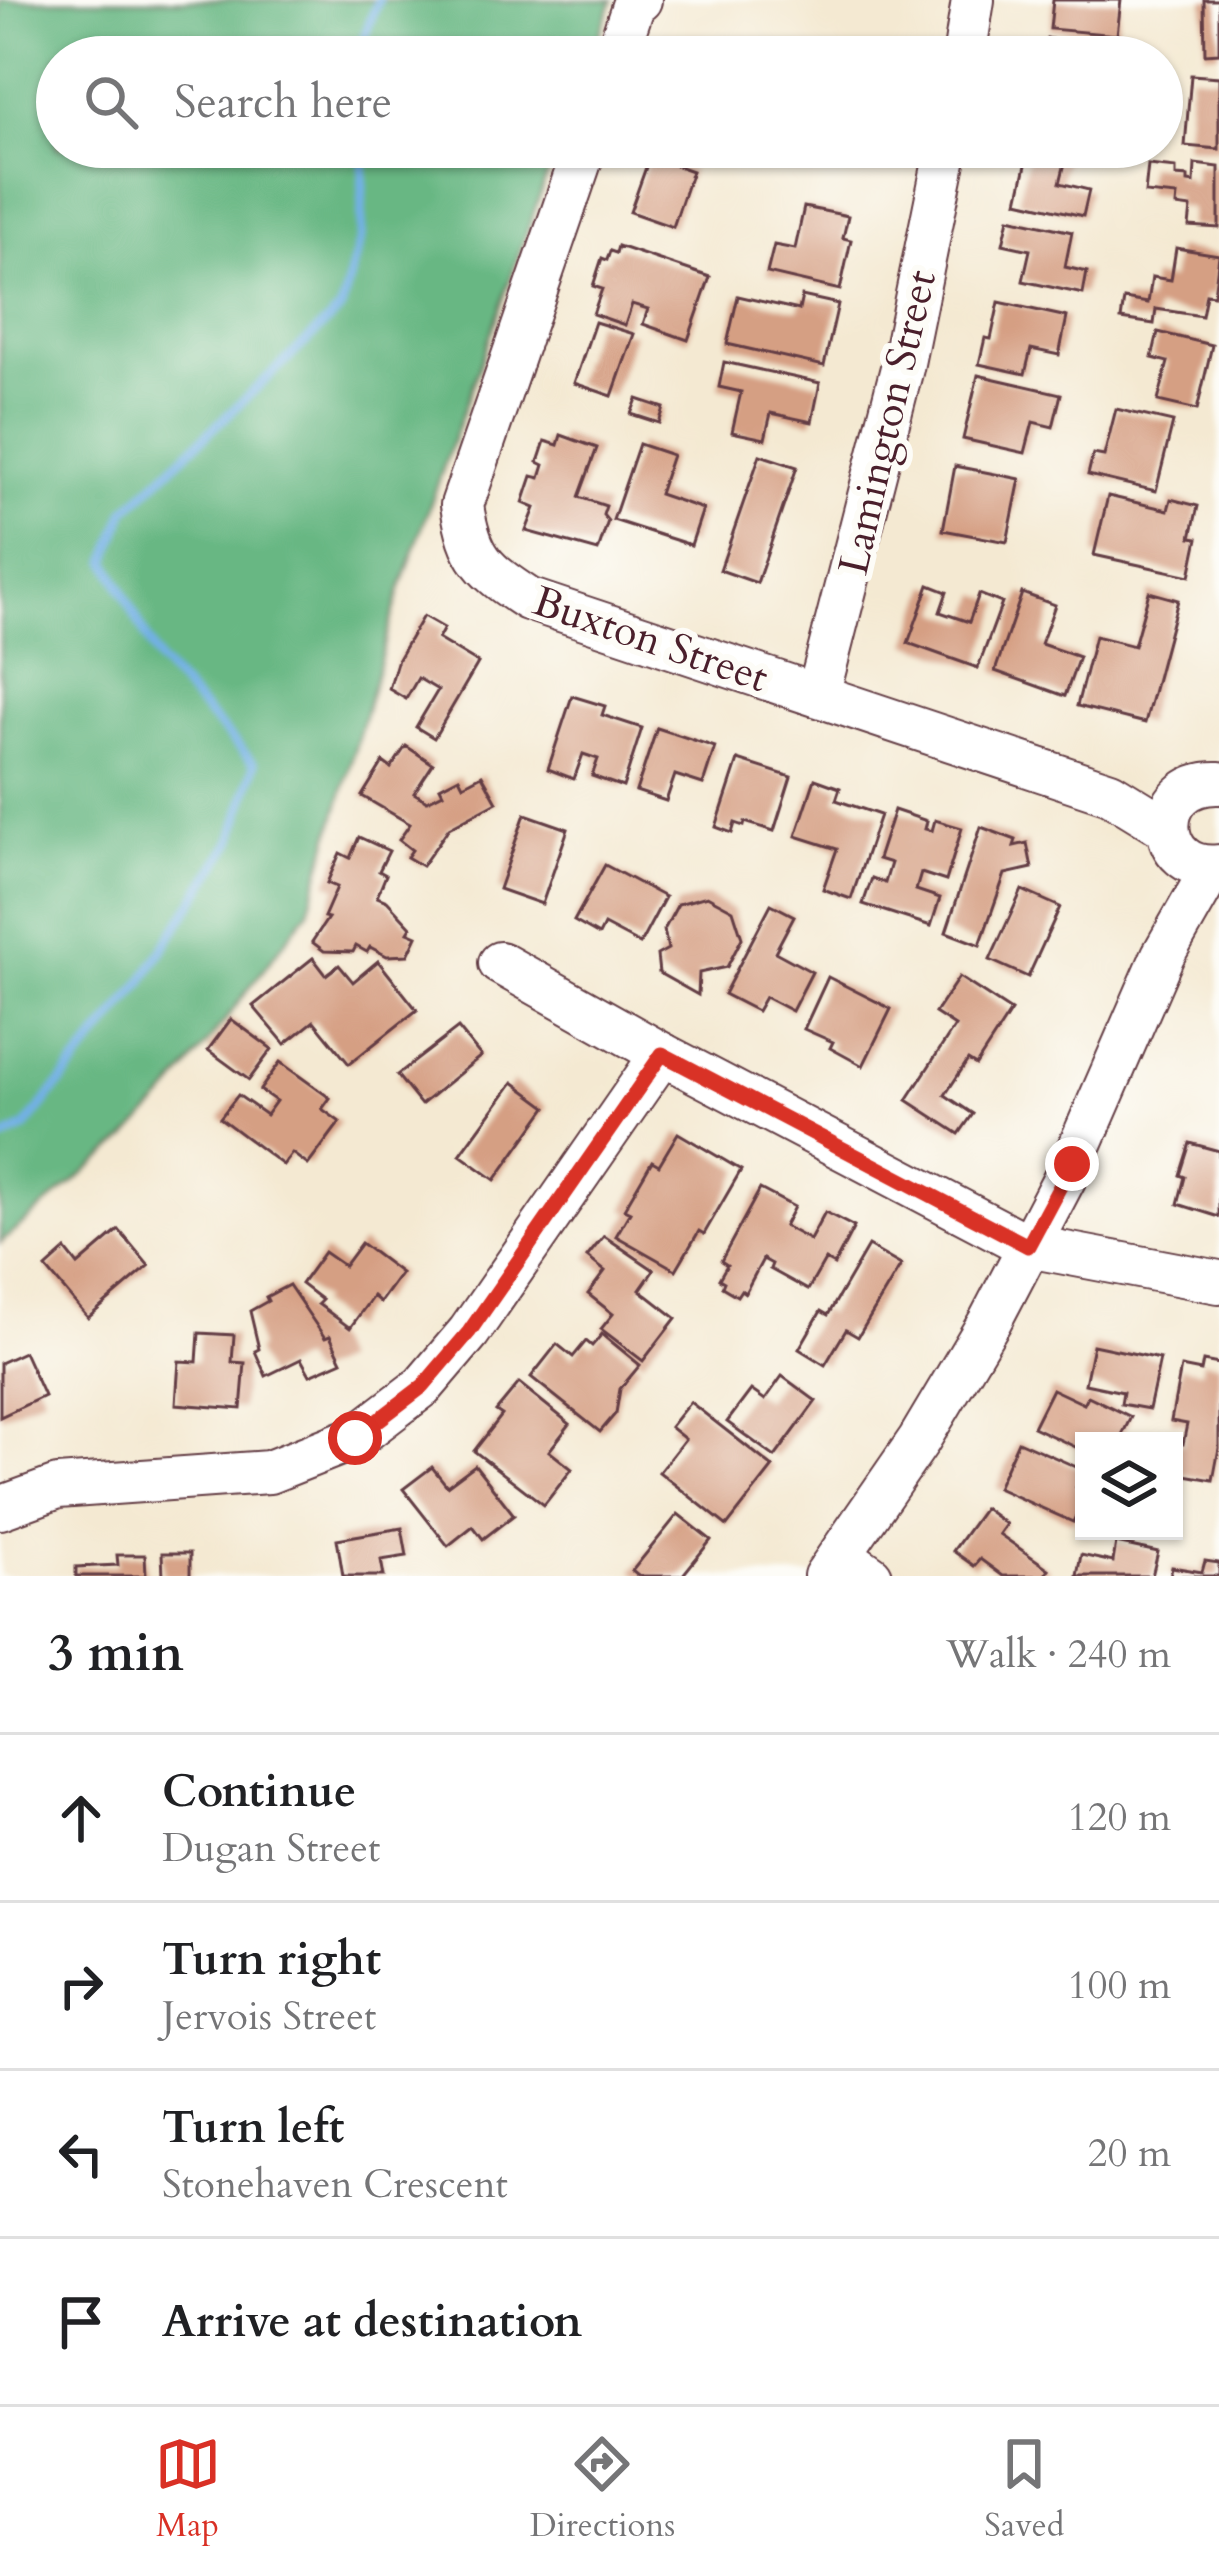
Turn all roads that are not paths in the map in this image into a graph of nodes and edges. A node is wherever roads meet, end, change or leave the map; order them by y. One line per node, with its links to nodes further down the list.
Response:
1 (640, 0): 3 (street)
2 (974, 0): 4 (street)
3 (623, 36)
4 (968, 36)
5 (578, 168): 7 (street, Buxton Street)
6 (942, 168): 7 (street, Lamington Street)
7 (818, 695): 8 (street, Buxton Street)
8 (1199, 816): 11 (street)
9 (500, 963): 10 (street)
10 (662, 1054): 11 (street); 13 (street)
11 (1028, 1246): 12 (street); 14 (street)
12 (1219, 1282)
13 (0, 1508)
14 (846, 1569)

